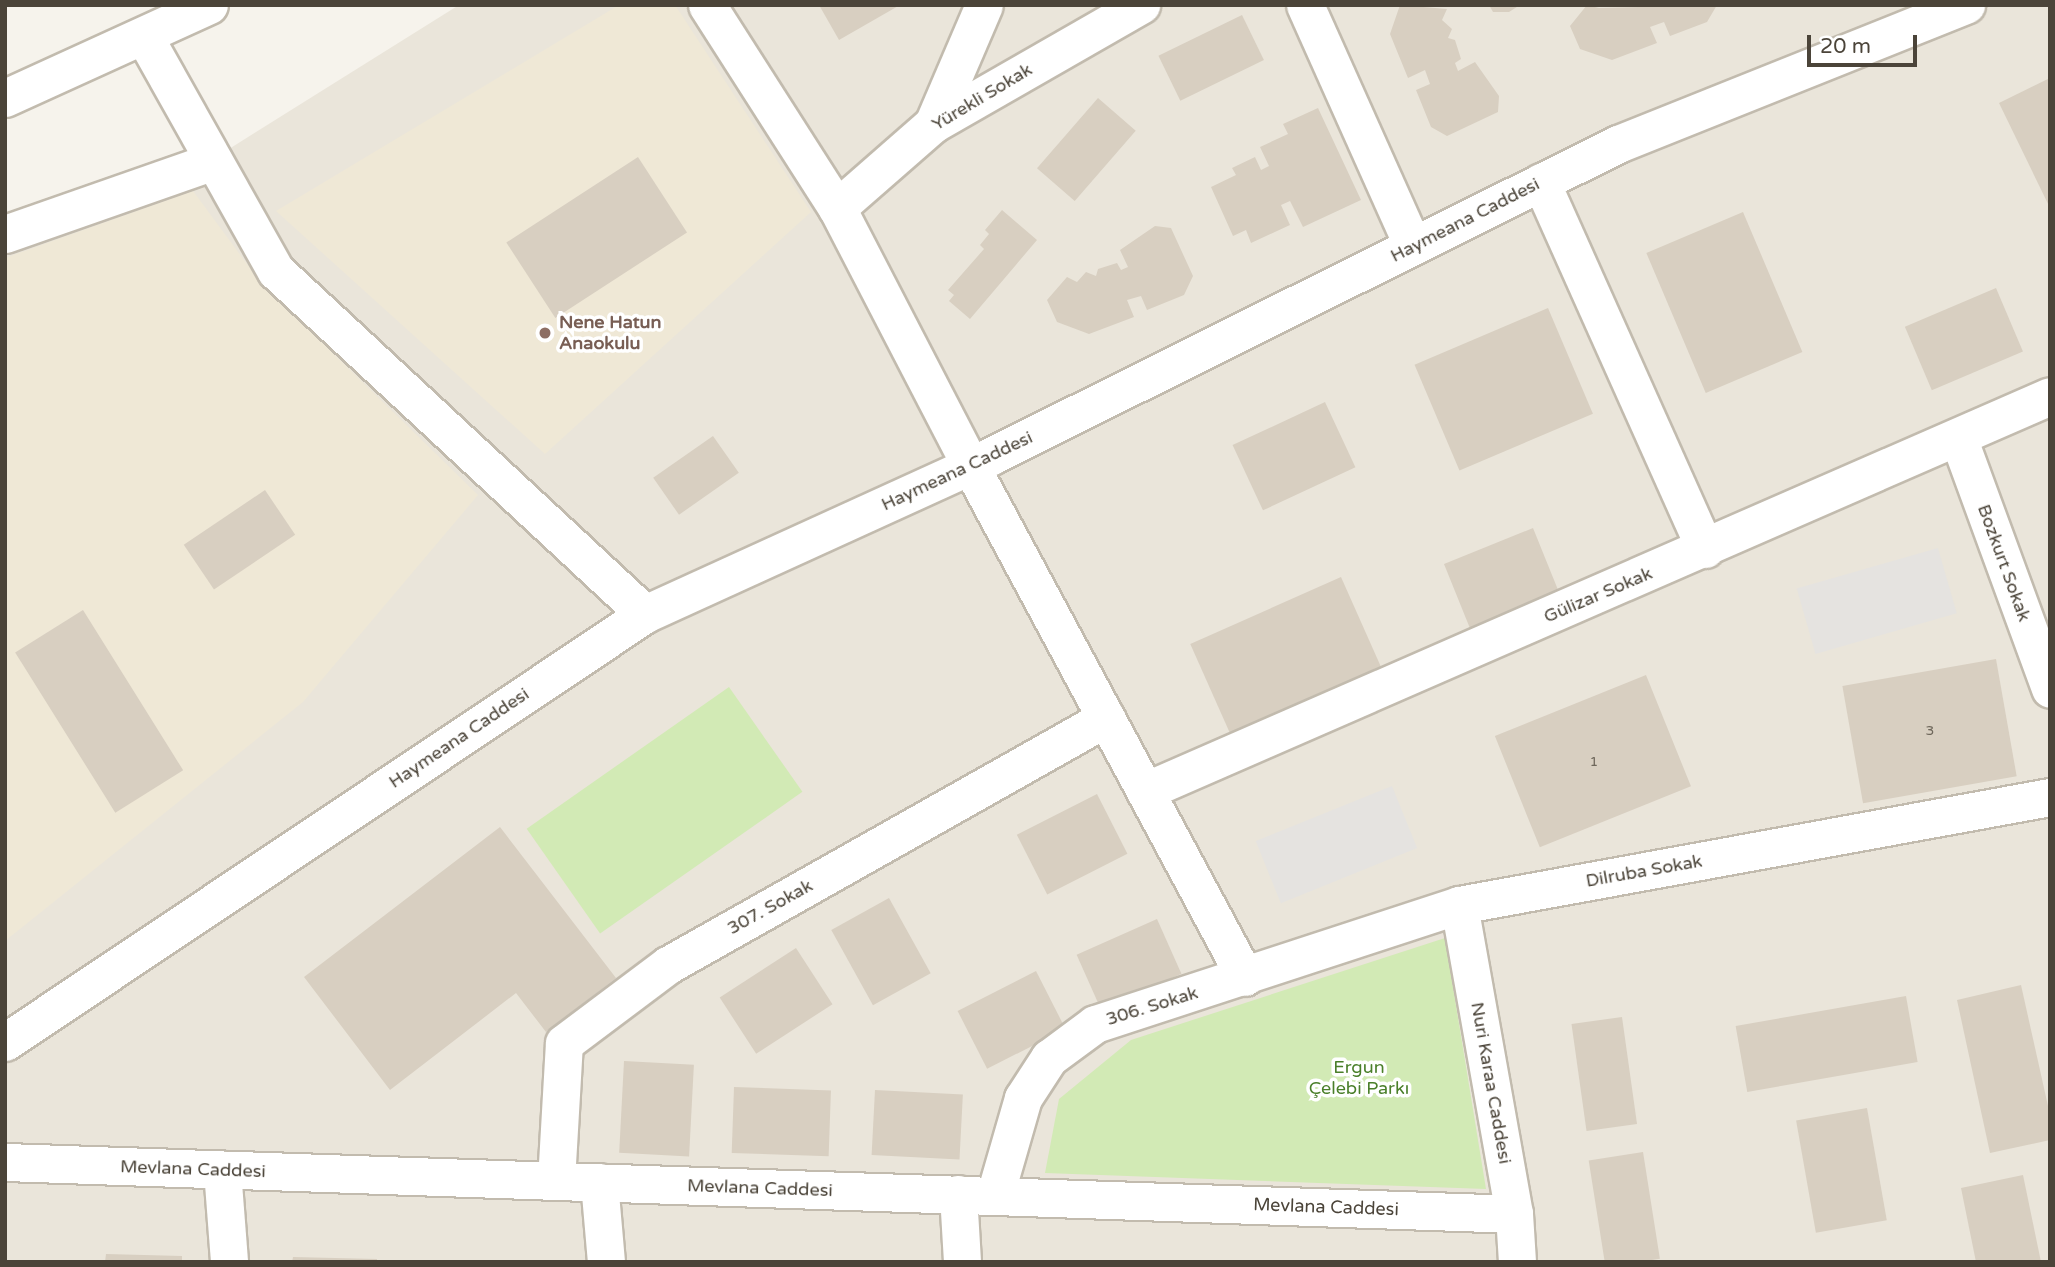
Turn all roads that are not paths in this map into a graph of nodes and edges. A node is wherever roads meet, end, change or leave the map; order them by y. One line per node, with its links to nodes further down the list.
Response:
1 (209, 5): 7 (street)
2 (708, 5): 12 (street)
3 (984, 5): 9 (street)
4 (1141, 5): 9 (street, Yürekli Sokak)
5 (1305, 5): 14 (street)
6 (1966, 5): 11 (street, Haymeana Caddesi)
7 (145, 38): 8 (street); 10 (street)
8 (5, 98)
9 (933, 124): 12 (street, Yürekli Sokak)
10 (214, 162): 13 (street); 19 (street)
11 (1541, 182): 14 (street, Haymeana Caddesi); 18 (street)
12 (837, 208): 17 (street)
13 (5, 234)
14 (1413, 246): 17 (street, Haymeana Caddesi)
15 (2050, 396): 16 (street, Gülizar Sokak)
16 (1958, 437): 18 (street, Gülizar Sokak); 20 (street, Bozkurt Sokak)
17 (970, 465): 19 (street, Haymeana Caddesi); 21 (street)
18 (1705, 549): 22 (street, Gülizar Sokak)
19 (645, 614): 26 (street, Haymeana Caddesi)
20 (2050, 689)
21 (1106, 718): 22 (street); 29 (street, 307. Sokak)
22 (1145, 791): 25 (street)
23 (2050, 797): 24 (street, Dilruba Sokak)
24 (1459, 905): 25 (street, Dilruba Sokak); 33 (street, Nuri Karaa Caddesi)
25 (1245, 977): 32 (street, 306. Sokak)
26 (5, 1042)
27 (5, 1163): 28 (street, Mevlana Caddesi)
28 (222, 1170): 29 (street, Mevlana Caddesi); 34 (street)
29 (556, 1181): 30 (street, Mevlana Caddesi)
30 (599, 1182): 31 (street, Mevlana Caddesi); 35 (street)
31 (958, 1194): 32 (street, Mevlana Caddesi); 36 (street)
32 (995, 1195): 33 (street, Mevlana Caddesi)
33 (1514, 1214): 37 (street, Nuri Karaa Caddesi)
34 (229, 1262)
35 (606, 1262)
36 (962, 1262)
37 (1517, 1262)

